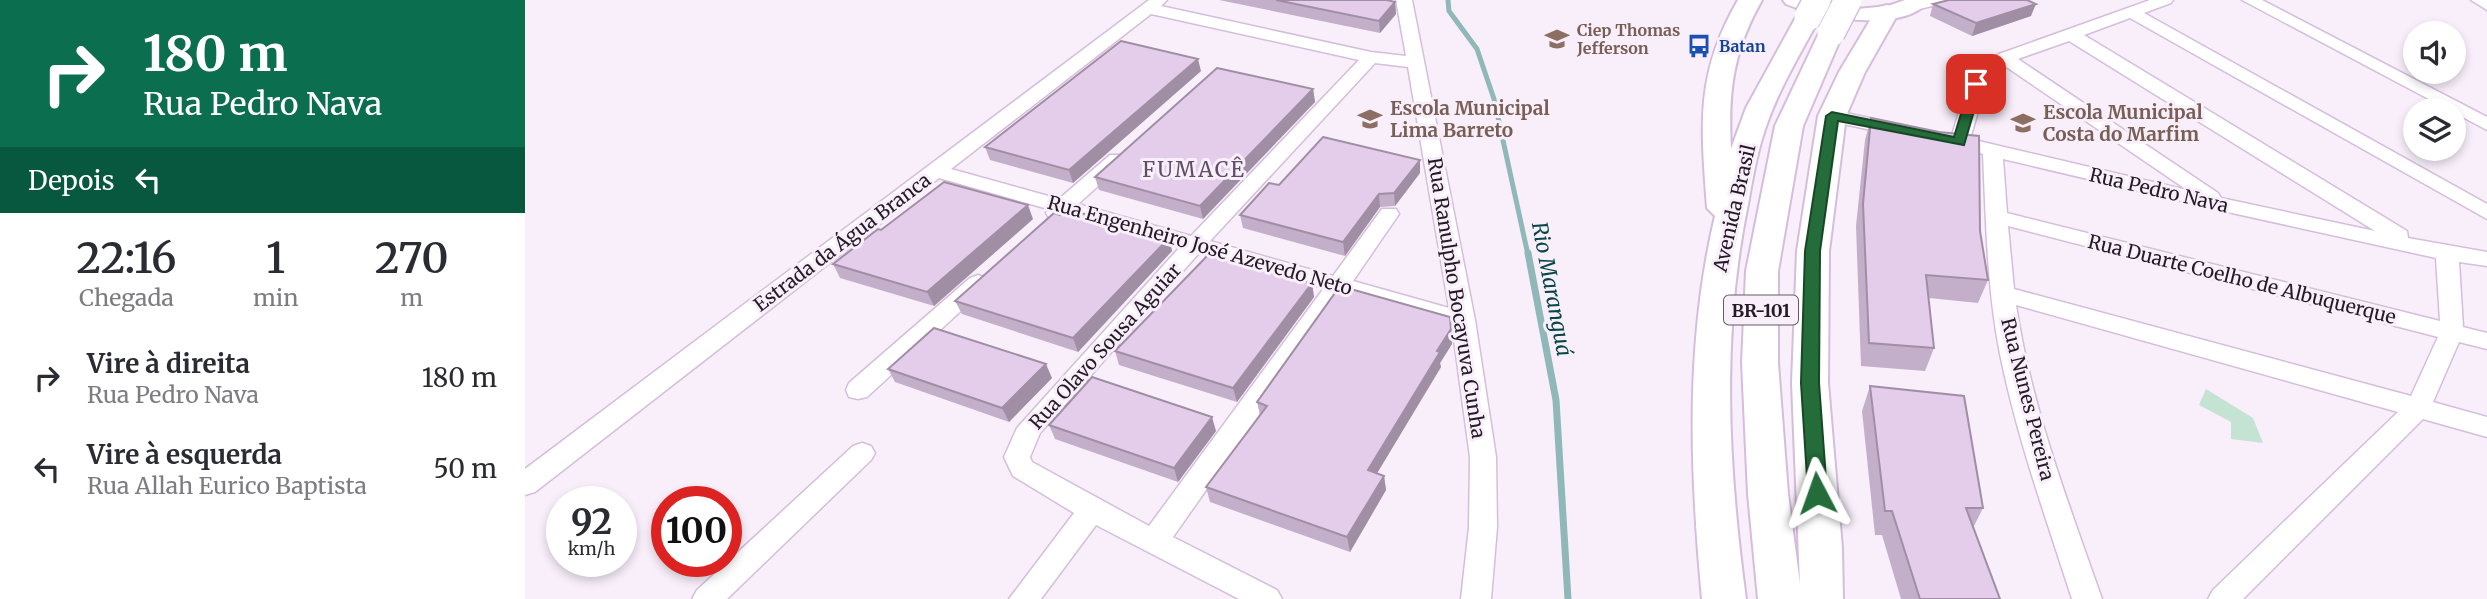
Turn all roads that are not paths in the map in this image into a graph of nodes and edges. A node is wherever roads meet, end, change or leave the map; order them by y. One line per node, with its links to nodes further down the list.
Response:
1 (1403, 0): 16 (street, Rua Ranulpho Bocayuva Cunha)
2 (1750, 0): 29 (highway)
3 (1848, 0): 11 (highway, Avenida Brasil / BR-101, bridge)
4 (1940, 0): 10 (street)
5 (2165, 0): 12 (street)
6 (2250, 0): 18 (street)
7 (2479, 0): 8 (street)
8 (2487, 2)
9 (1153, 4): 14 (street); 22 (street, Estrada da Água Branca)
10 (1906, 6): 11 (main road); 17 (highway)
11 (1812, 12): 29 (highway, Avenida Brasil / BR-101); 53 (highway, Avenida Brasil / BR-101)
12 (2132, 13): 13 (street); 25 (street)
13 (2070, 34): 15 (street); 31 (street)
14 (1371, 57): 16 (street); 30 (street, Rua Olavo Sousa Aguiar)
15 (2005, 58): 19 (street); 23 (street)
16 (1416, 63): 37 (street, Rua Ranulpho Bocayuva Cunha)
17 (1832, 116): 19 (street, Rua Pedro Nava); 47 (highway)
18 (2487, 124)
19 (1959, 142): 21 (street, Rua Pedro Nava)
20 (1135, 143): 24 (street)
21 (1993, 151): 23 (street, Rua Pedro Nava); 27 (street, Rua Nunes Pereira)
22 (936, 171): 24 (street, Rua Engenheiro José Azevedo Neto); 44 (street, Estrada da Água Branca)
23 (2223, 205): 31 (street, Rua Pedro Nava)
24 (1064, 206): 28 (street); 30 (street, Rua Engenheiro José Azevedo Neto)
25 (2487, 213)
26 (1389, 214): 35 (street)
27 (1997, 217): 36 (street, Rua Nunes Pereira); 38 (street, Rua Duarte Coelho de Albuquerque)
28 (1044, 224)
29 (1724, 238): 52 (highway, Avenida Brasil / BR-101)
30 (1196, 243): 35 (street, Rua Engenheiro José Azevedo Neto); 45 (street, Rua Olavo Sousa Aguiar)
31 (2414, 245): 32 (street, Rua Pedro Nava)
32 (2447, 253): 33 (street, Rua Pedro Nava); 38 (street)
33 (2487, 259)
34 (992, 270): 40 (street)
35 (1339, 286): 37 (street, Rua Engenheiro José Azevedo Neto); 46 (street)
36 (2002, 293): 41 (street); 56 (street, Rua Nunes Pereira)
37 (1463, 320): 51 (street, Rua Ranulpho Bocayuva Cunha)
38 (2452, 332): 39 (street, Rua Duarte Coelho de Albuquerque); 41 (street)
39 (2487, 341)
40 (858, 390)
41 (2418, 408): 42 (street); 57 (street)
42 (2487, 427)
43 (862, 453): 48 (street)
44 (525, 484)
45 (1092, 510): 46 (street, Rua Olavo Sousa Aguiar); 49 (street)
46 (1155, 540): 50 (street, Rua Olavo Sousa Aguiar)
47 (1821, 548): 54 (highway); 55 (highway)
48 (706, 599)
49 (1024, 599)
50 (1267, 599)
51 (1476, 599)
52 (1724, 599)
53 (1780, 599)
54 (1821, 599)
55 (1829, 599)
56 (2087, 599)
57 (2223, 599)

